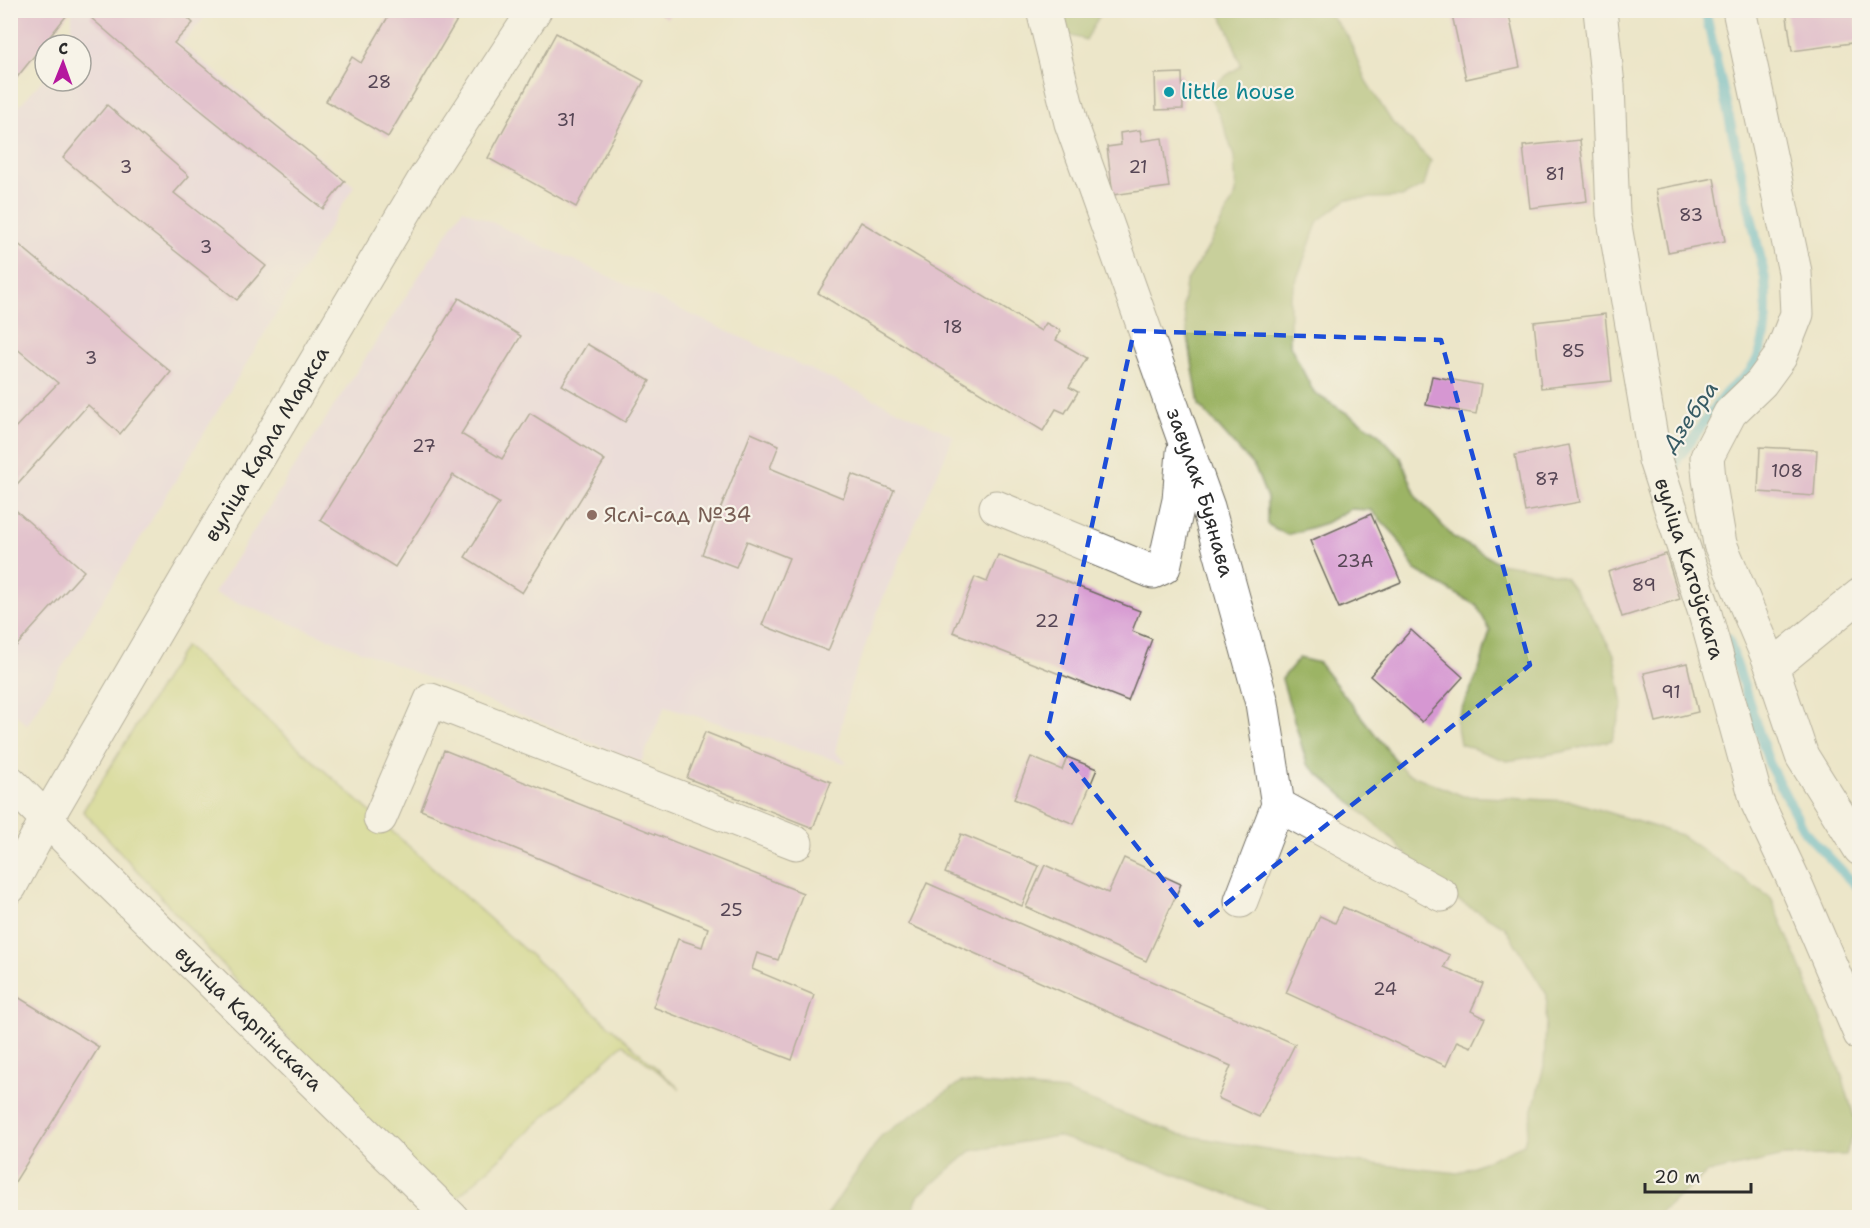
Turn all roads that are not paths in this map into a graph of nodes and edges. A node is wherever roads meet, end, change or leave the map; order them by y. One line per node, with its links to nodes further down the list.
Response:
1 (535, 10): 11 (street, вуліца Карла Маркса)
2 (1043, 10): 5 (street, завулак Буянава)
3 (1600, 10): 18 (street, вуліца Катоўскага)
4 (1739, 10): 8 (street, вуліца Катоўскага)
5 (1184, 440): 6 (street); 10 (street, завулак Буянава)
6 (996, 507)
7 (1860, 595): 8 (street)
8 (1772, 667): 14 (street, вуліца Катоўскага)
9 (10, 782): 11 (street, вуліца Карпінскага)
10 (1278, 805): 16 (street); 17 (street)
11 (47, 818): 15 (street, вуліца Карла Маркса); 19 (street, вуліца Карпінскага)
12 (380, 818): 13 (street)
13 (796, 843)
14 (1860, 849)
15 (10, 887)
16 (1442, 895)
17 (1240, 901)
18 (1860, 1034)
19 (452, 1218)

